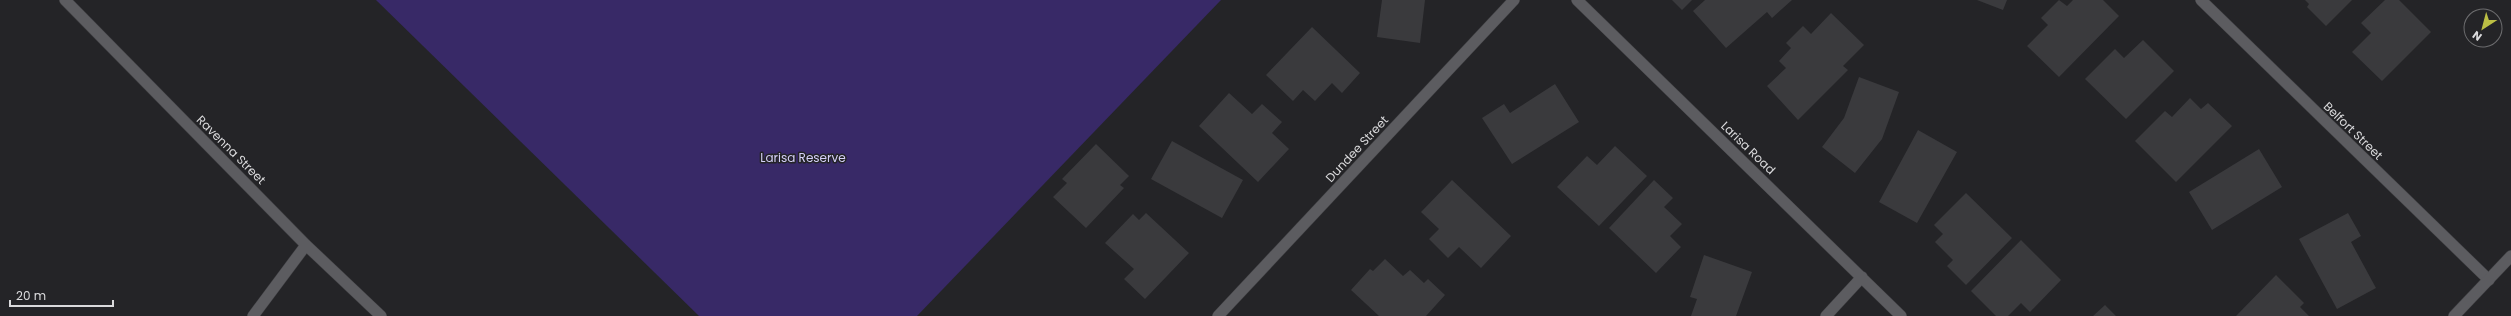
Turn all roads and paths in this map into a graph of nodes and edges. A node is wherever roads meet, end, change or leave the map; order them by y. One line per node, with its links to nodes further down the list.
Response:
1 (65, 0): 5 (street, Ravenna Street)
2 (1514, 0): 11 (street, Dundee Street)
3 (1577, 0): 7 (street, Larisa Road)
4 (2201, 0): 8 (street, Belfort Street)
5 (306, 244): 9 (street); 10 (street, Ravenna Street)
6 (2511, 256): 8 (street)
7 (1862, 277): 12 (street); 13 (street, Larisa Road)
8 (2489, 280): 14 (street)
9 (253, 316)
10 (380, 316)
11 (1218, 316)
12 (1826, 316)
13 (1901, 316)
14 (2454, 316)

